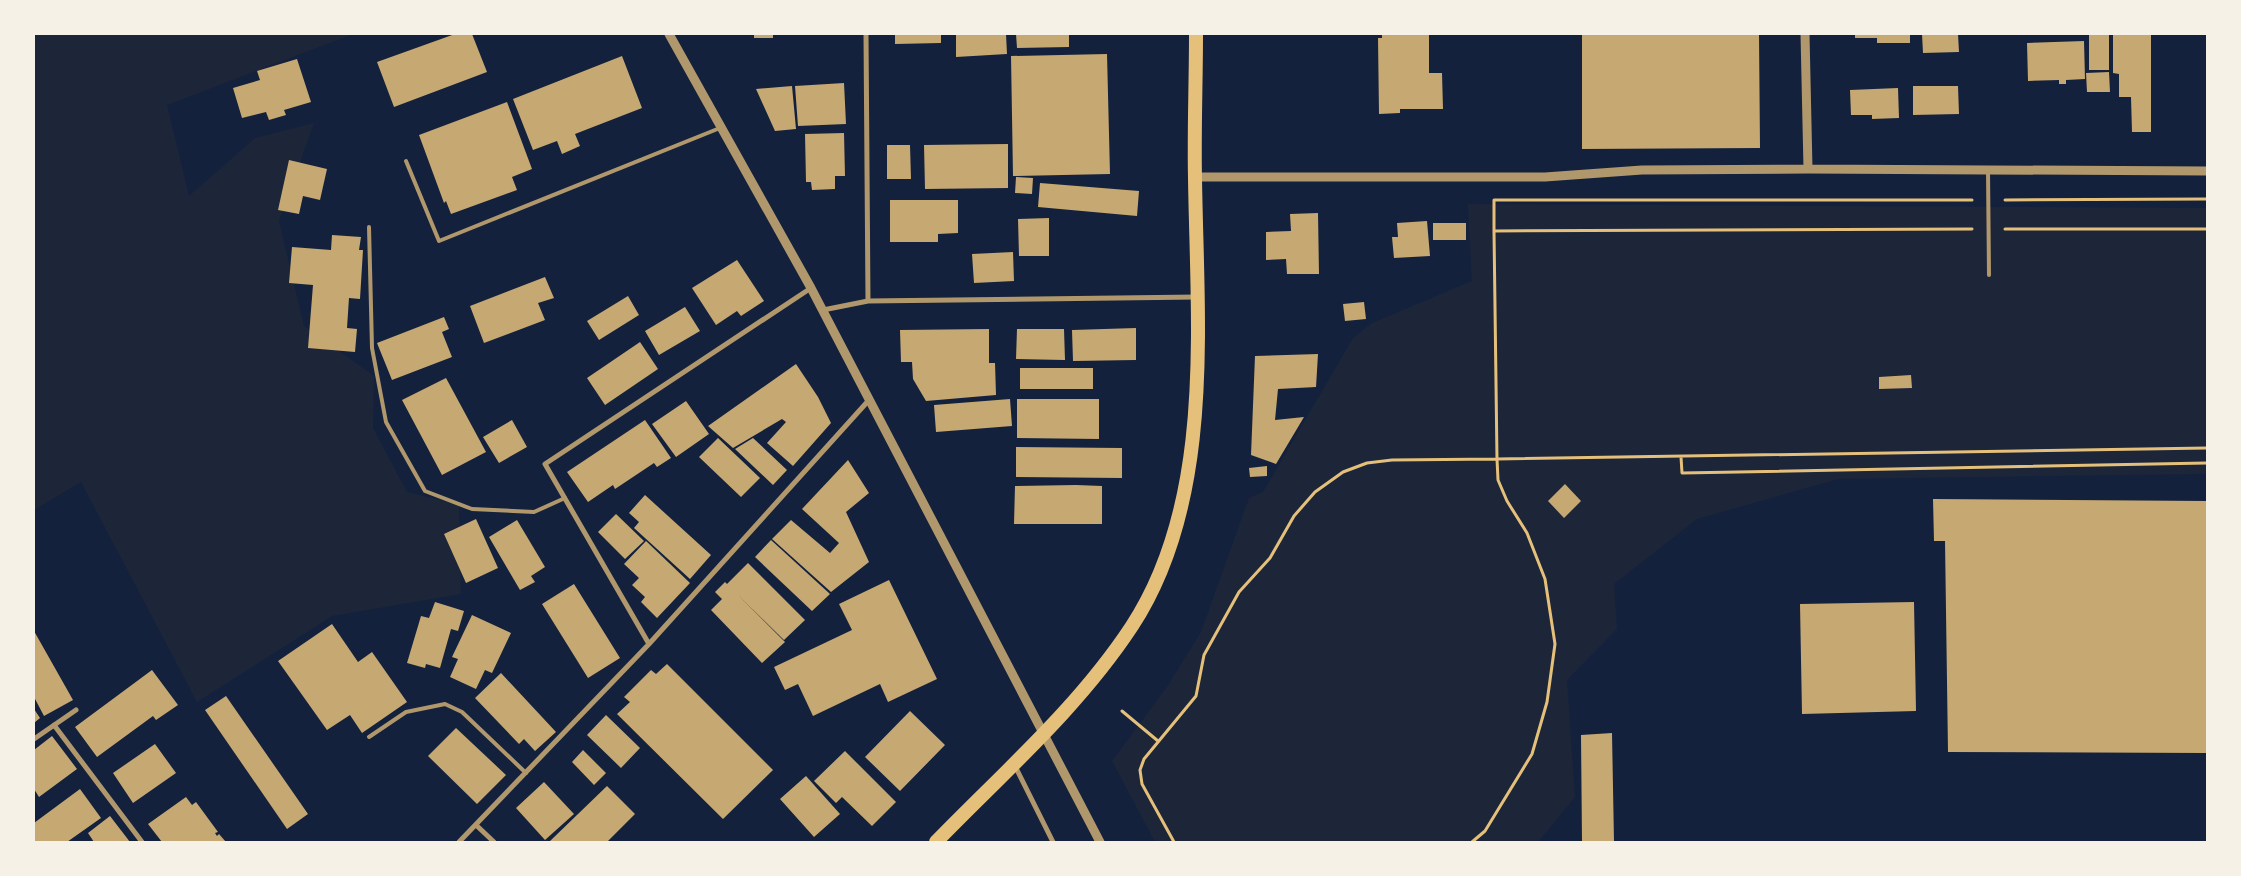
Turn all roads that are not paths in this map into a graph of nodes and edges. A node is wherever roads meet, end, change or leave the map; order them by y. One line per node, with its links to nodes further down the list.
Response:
1 (669, 34): 5 (street)
2 (866, 34): 15 (street)
3 (1196, 34): 10 (highway)
4 (1806, 34): 7 (street)
5 (722, 127): 6 (lane); 13 (street)
6 (406, 161)
7 (1808, 169): 8 (street); 10 (street)
8 (1988, 169): 9 (street); 12 (lane)
9 (2207, 171)
10 (1195, 177): 14 (highway)
11 (369, 227): 18 (lane)
12 (1989, 275)
13 (812, 288): 16 (street); 18 (street)
14 (1198, 296): 15 (street); 22 (highway)
15 (868, 301): 16 (street)
16 (823, 310): 17 (street)
17 (869, 400): 19 (street); 22 (street)
18 (565, 498): 19 (street)
19 (649, 644): 26 (street)
20 (76, 710): 21 (street)
21 (54, 725): 24 (street); 28 (street)
22 (1045, 734): 25 (highway); 33 (street)
23 (370, 737): 26 (lane)
24 (34, 739)
25 (1014, 763): 31 (highway); 32 (street)
26 (526, 773): 27 (street)
27 (476, 825): 29 (street); 30 (street)
28 (142, 842)
29 (459, 842)
30 (494, 842)
31 (936, 842)
32 (1053, 842)
33 (1100, 842)

